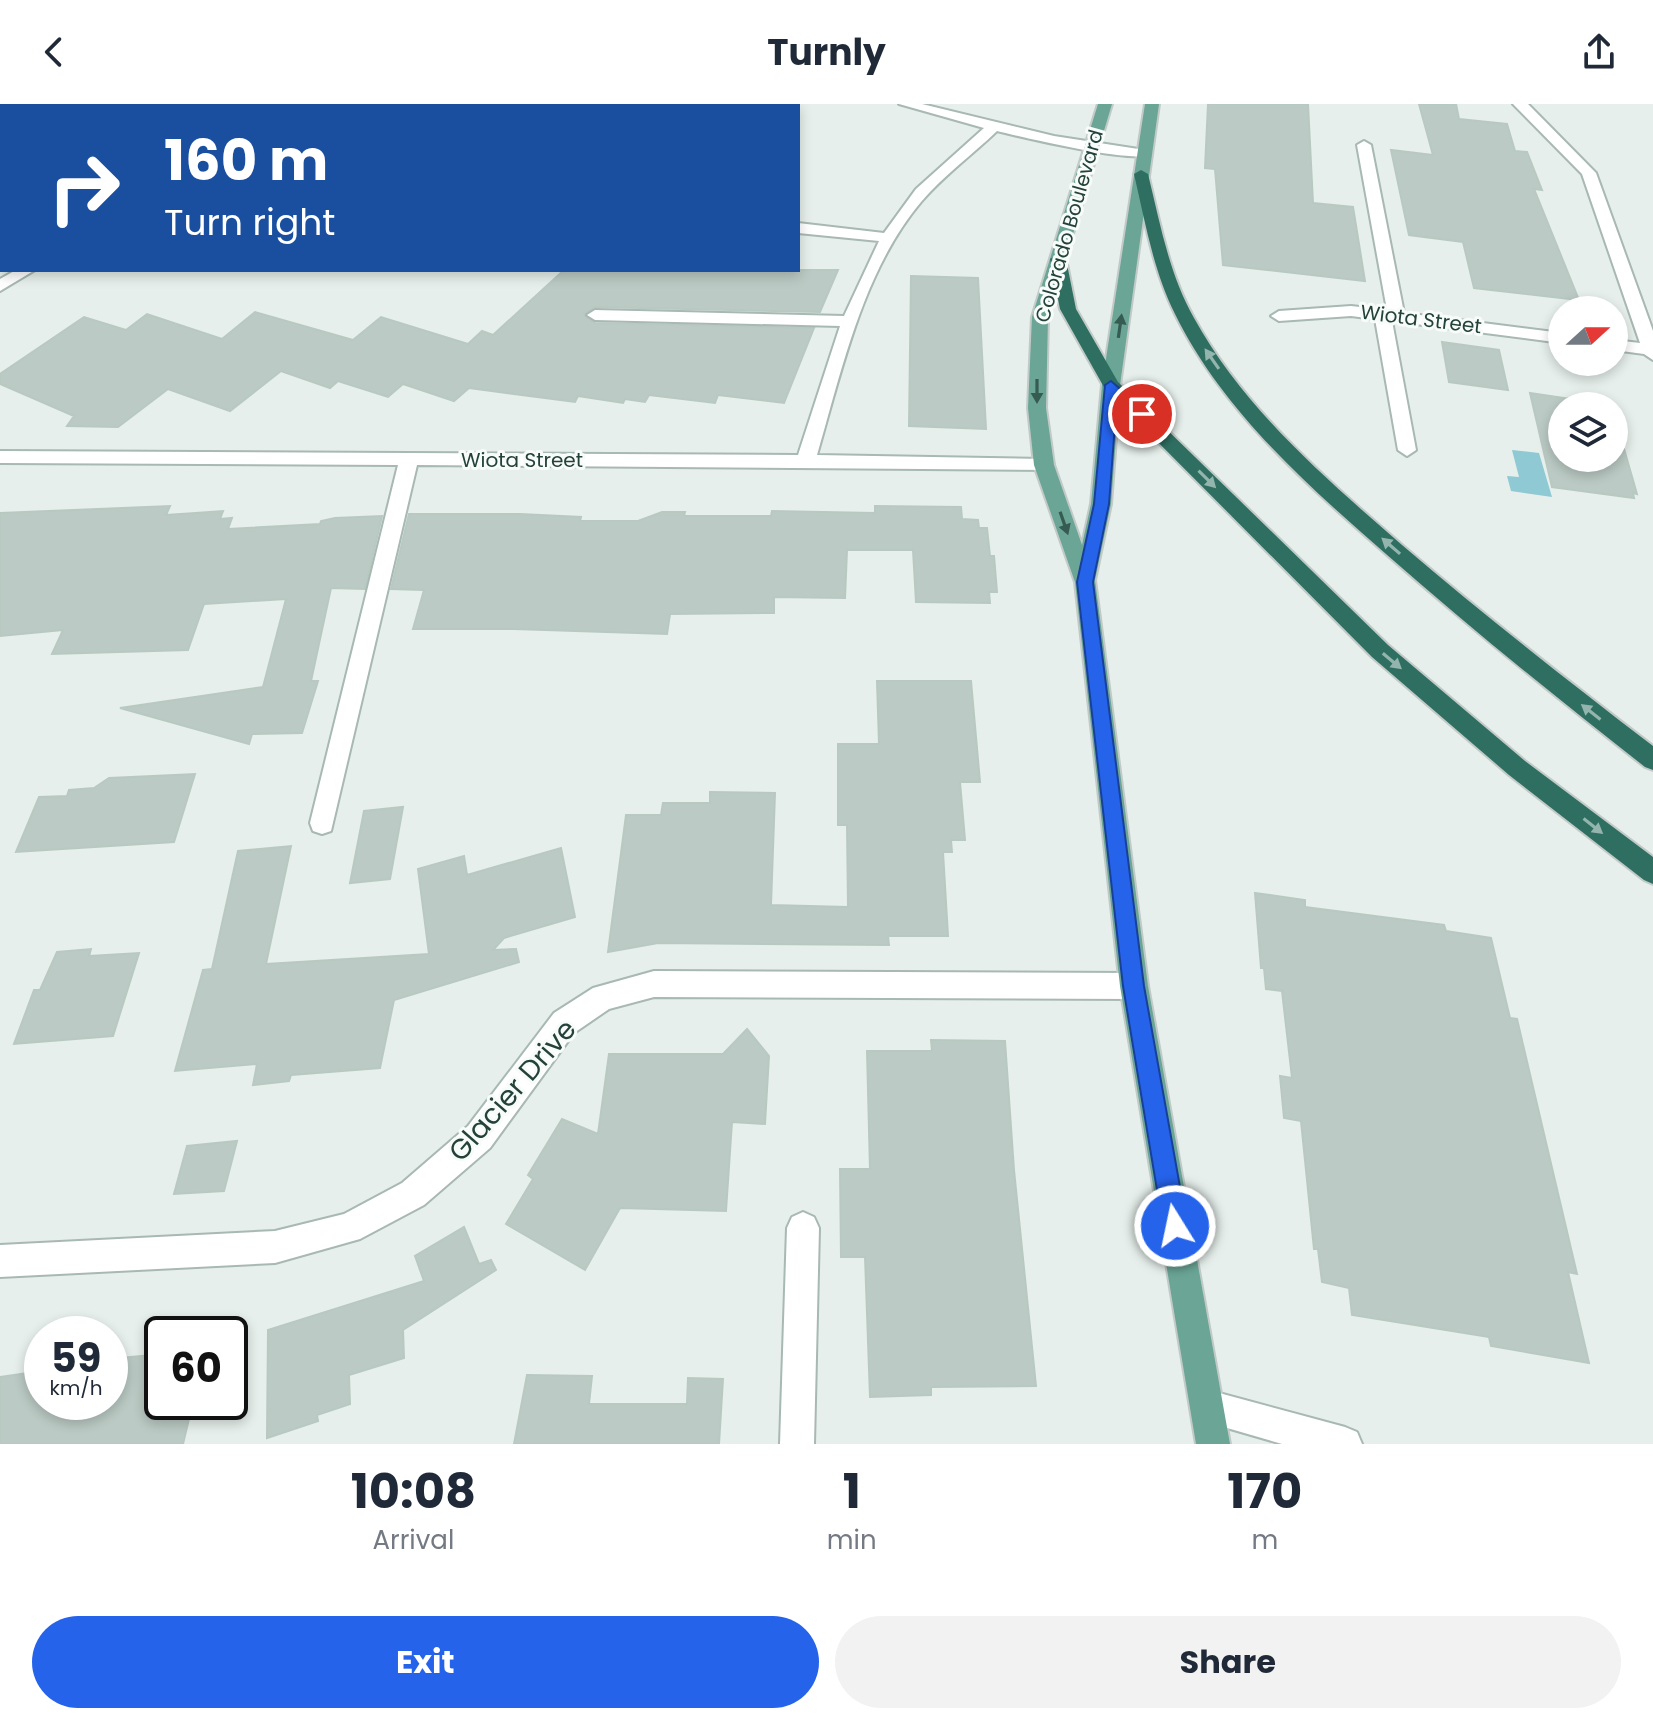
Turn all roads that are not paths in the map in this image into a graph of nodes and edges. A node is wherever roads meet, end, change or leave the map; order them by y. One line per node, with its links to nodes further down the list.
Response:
1 (906, 104): 5 (street)
2 (1105, 104): 7 (main road, Colorado Boulevard)
3 (1152, 104): 8 (main road, Colorado Boulevard)
4 (1520, 104): 21 (street)
5 (994, 127): 7 (street); 11 (street)
6 (1364, 145): 15 (street)
7 (1092, 148): 8 (street); 12 (main road, Colorado Boulevard)
8 (1145, 154): 9 (main road, Colorado Boulevard)
9 (1141, 174): 22 (main road, Colorado Boulevard, one-way to 9); 29 (highway, one-way to 9)
10 (800, 228): 11 (street)
11 (890, 238): 18 (street)
12 (1058, 259): 22 (highway); 27 (main road, Colorado Boulevard, one-way to 27)
13 (24, 272): 14 (street)
14 (0, 286)
15 (1389, 314): 17 (street, Wiota Street); 19 (street, Wiota Street); 23 (street)
16 (595, 315): 18 (street)
17 (1279, 316)
18 (849, 321): 26 (street)
19 (1548, 336)
20 (1628, 348): 21 (street)
21 (1652, 352)
22 (1111, 385): 28 (main road, Colorado Boulevard); 31 (highway, one-way to 31)
23 (1407, 450)
24 (0, 457): 25 (street, Wiota Street)
25 (409, 459): 26 (street, Wiota Street); 30 (street)
26 (806, 461): 27 (street, Wiota Street)
27 (1044, 465): 28 (main road, Colorado Boulevard, one-way to 28)
28 (1085, 582): 32 (main road, Colorado Boulevard)
29 (1653, 760)
30 (322, 823)
31 (1653, 872)
32 (1134, 986): 34 (street, Glacier Drive); 35 (main road, Colorado Boulevard)
33 (803, 1228): 36 (street)
34 (0, 1261)
35 (1208, 1407): 37 (main road, Colorado Boulevard); 38 (street)
36 (797, 1444)
37 (1213, 1444)
38 (1345, 1444)

